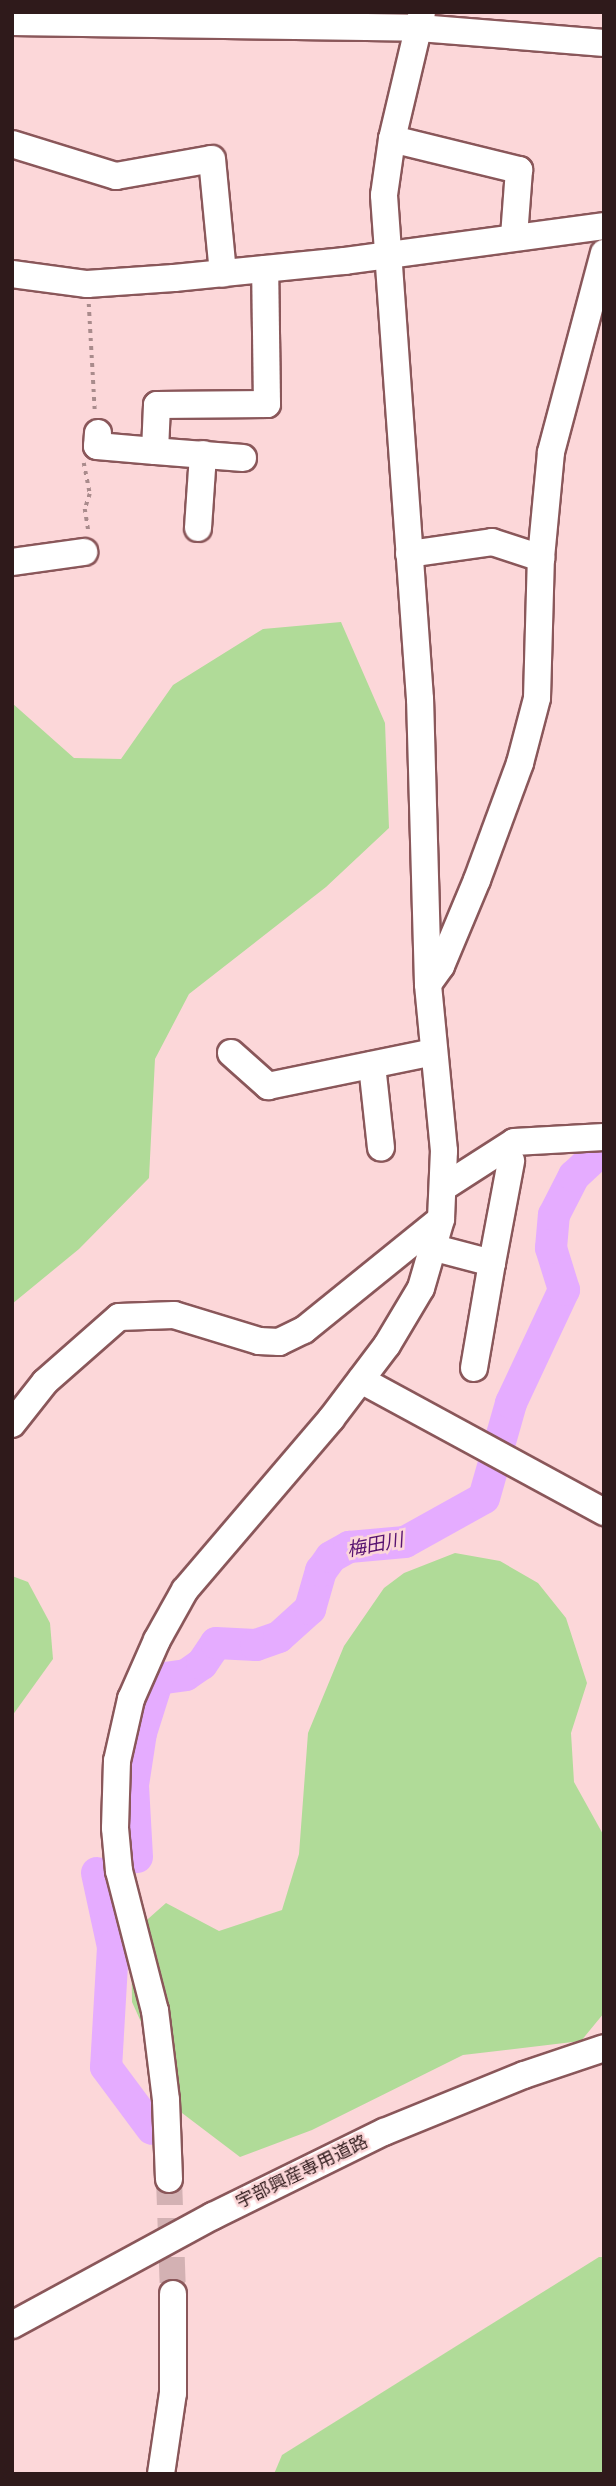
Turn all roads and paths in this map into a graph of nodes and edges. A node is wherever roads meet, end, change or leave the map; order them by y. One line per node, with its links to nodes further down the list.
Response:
1 (421, 20): 2 (street); 3 (street); 4 (street)
2 (12, 22)
3 (604, 43)
4 (391, 139): 7 (street); 8 (street)
5 (12, 144): 11 (street)
6 (604, 226): 7 (street)
7 (513, 237): 8 (street)
8 (385, 253): 10 (street); 19 (street)
9 (604, 253): 20 (street)
10 (265, 269): 11 (street); 14 (street)
11 (223, 273): 12 (street)
12 (12, 274)
13 (98, 433): 14 (street)
14 (155, 451): 15 (street)
15 (204, 454): 16 (street); 17 (street)
16 (243, 458)
17 (198, 528)
18 (84, 552): 21 (street)
19 (409, 554): 20 (street); 22 (street)
20 (541, 558): 22 (street)
21 (12, 562)
22 (428, 984): 23 (street)
23 (433, 1052): 25 (street); 29 (street)
24 (232, 1053): 25 (street)
25 (372, 1065): 27 (street)
26 (604, 1137): 29 (street)
27 (381, 1149)
28 (511, 1161): 32 (street)
29 (444, 1186): 30 (street)
30 (441, 1219): 31 (street); 35 (street)
31 (435, 1248): 32 (street); 34 (street)
32 (492, 1263): 33 (street)
33 (474, 1368)
34 (361, 1380): 36 (street); 38 (street)
35 (12, 1424)
36 (604, 1512)
37 (604, 2048): 40 (street, 宇部興産専用道路)
38 (169, 2179)
39 (173, 2294): 41 (street)
40 (12, 2325)
41 (161, 2474)

